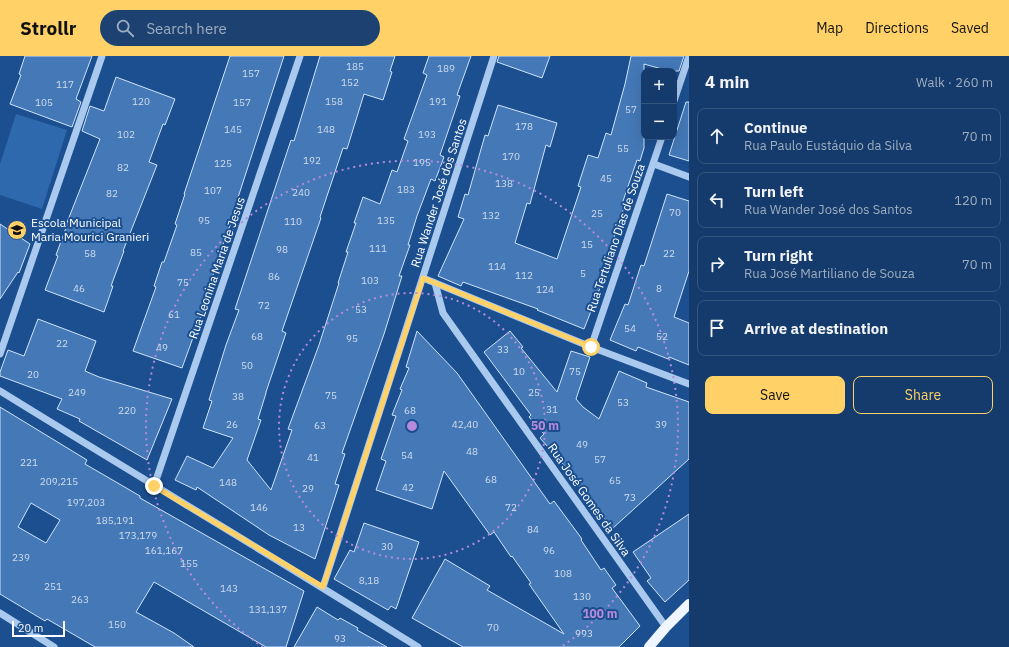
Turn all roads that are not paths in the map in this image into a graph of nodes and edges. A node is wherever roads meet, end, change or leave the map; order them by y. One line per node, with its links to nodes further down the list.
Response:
1 (102, 56): 12 (street)
2 (300, 56): 15 (street, Rua Leonina Maria de Jesus)
3 (494, 56): 9 (street, Rua Wander José dos Santos)
4 (688, 56): 5 (street)
5 (677, 91)
6 (661, 140): 7 (street, Rua Tertuliano Dias de Souza)
7 (654, 164): 8 (street); 11 (street, Rua Tertuliano Dias de Souza)
8 (689, 177)
9 (423, 278): 10 (street); 16 (street, Rua Wander José dos Santos)
10 (436, 283): 11 (street); 19 (street, Rua José Gomes da Silva)
11 (591, 347): 13 (street)
12 (0, 354)
13 (689, 384)
14 (0, 391): 15 (street)
15 (154, 486): 16 (street)
16 (323, 587): 21 (street)
17 (689, 604): 19 (main road)
18 (0, 613): 20 (street)
19 (666, 627): 22 (main road)
20 (54, 647)
21 (418, 647)
22 (649, 647)

